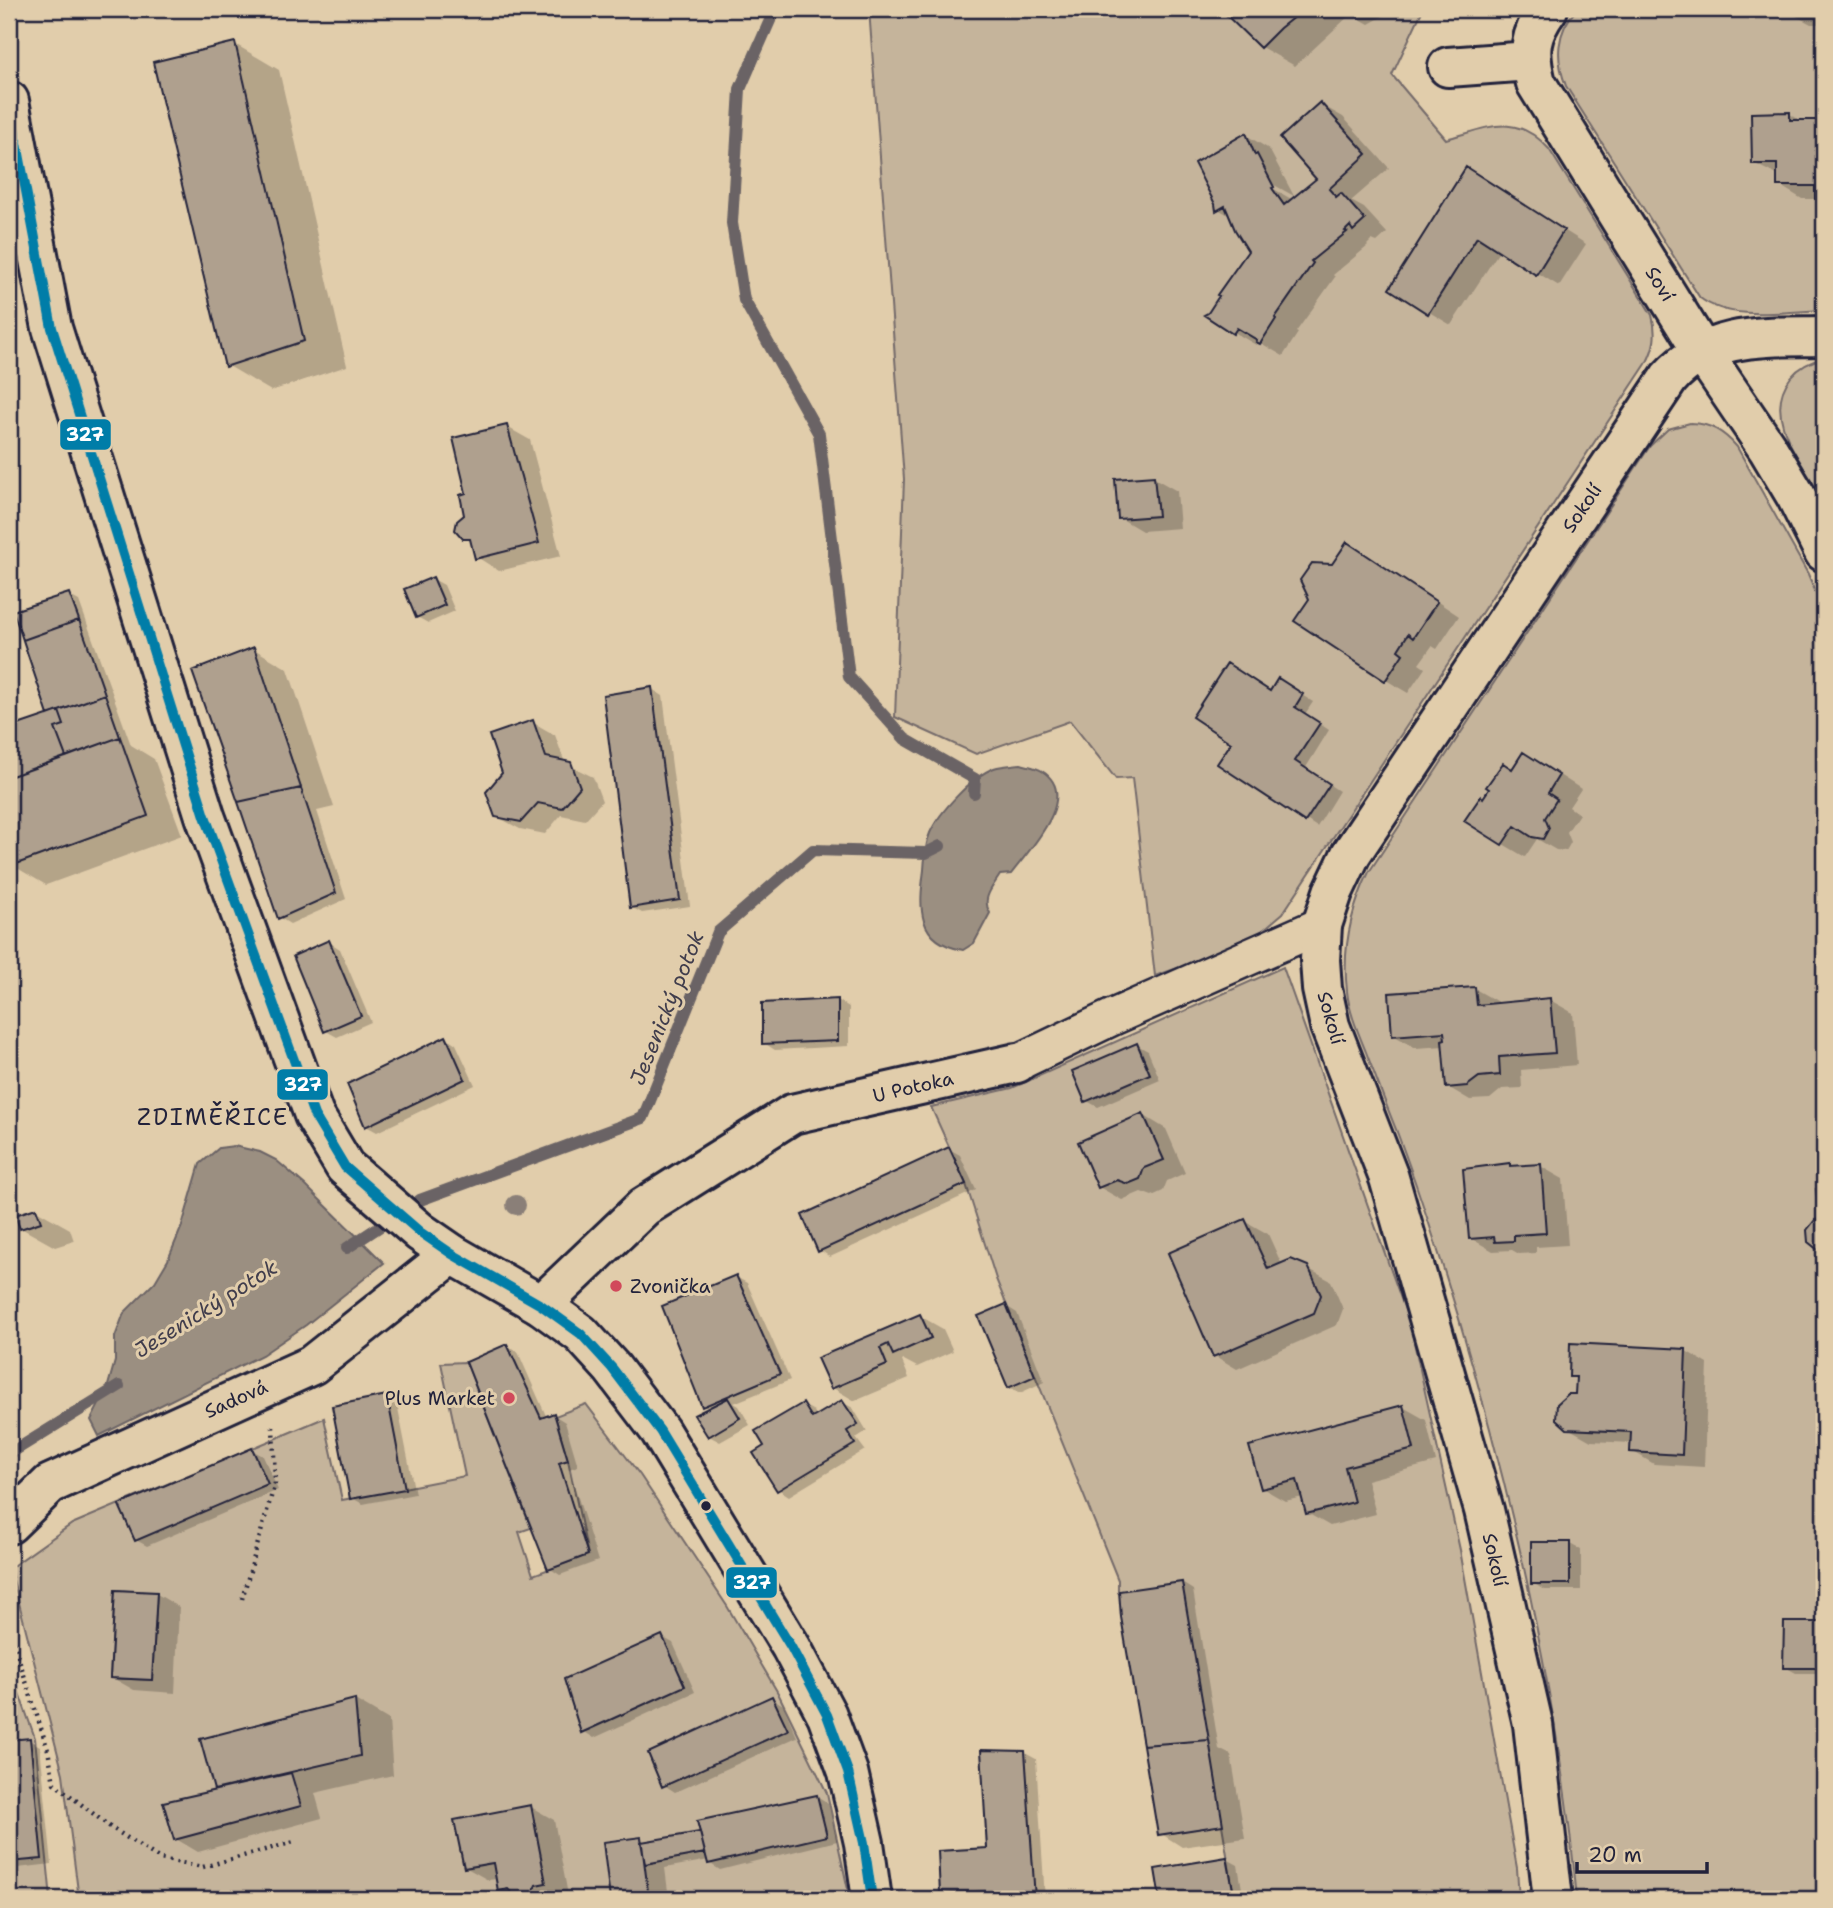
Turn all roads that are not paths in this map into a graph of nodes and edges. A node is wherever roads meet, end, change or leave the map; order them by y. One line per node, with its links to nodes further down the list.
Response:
1 (1548, 9): 2 (street)
2 (1530, 61): 3 (street); 6 (street, Soví)
3 (1448, 67)
4 (9, 101): 10 (street)
5 (1824, 336): 6 (street, Sokolí)
6 (1703, 353): 7 (street, Soví); 8 (street, Sokolí)
7 (1824, 552)
8 (1322, 925): 9 (street, U Potoka); 14 (street, Sokolí)
9 (1017, 1063): 11 (street, U Potoka)
10 (452, 1254): 11 (street); 12 (street, Sadová)
11 (541, 1305): 13 (street)
12 (9, 1524)
13 (872, 1899)
14 (1553, 1899)

